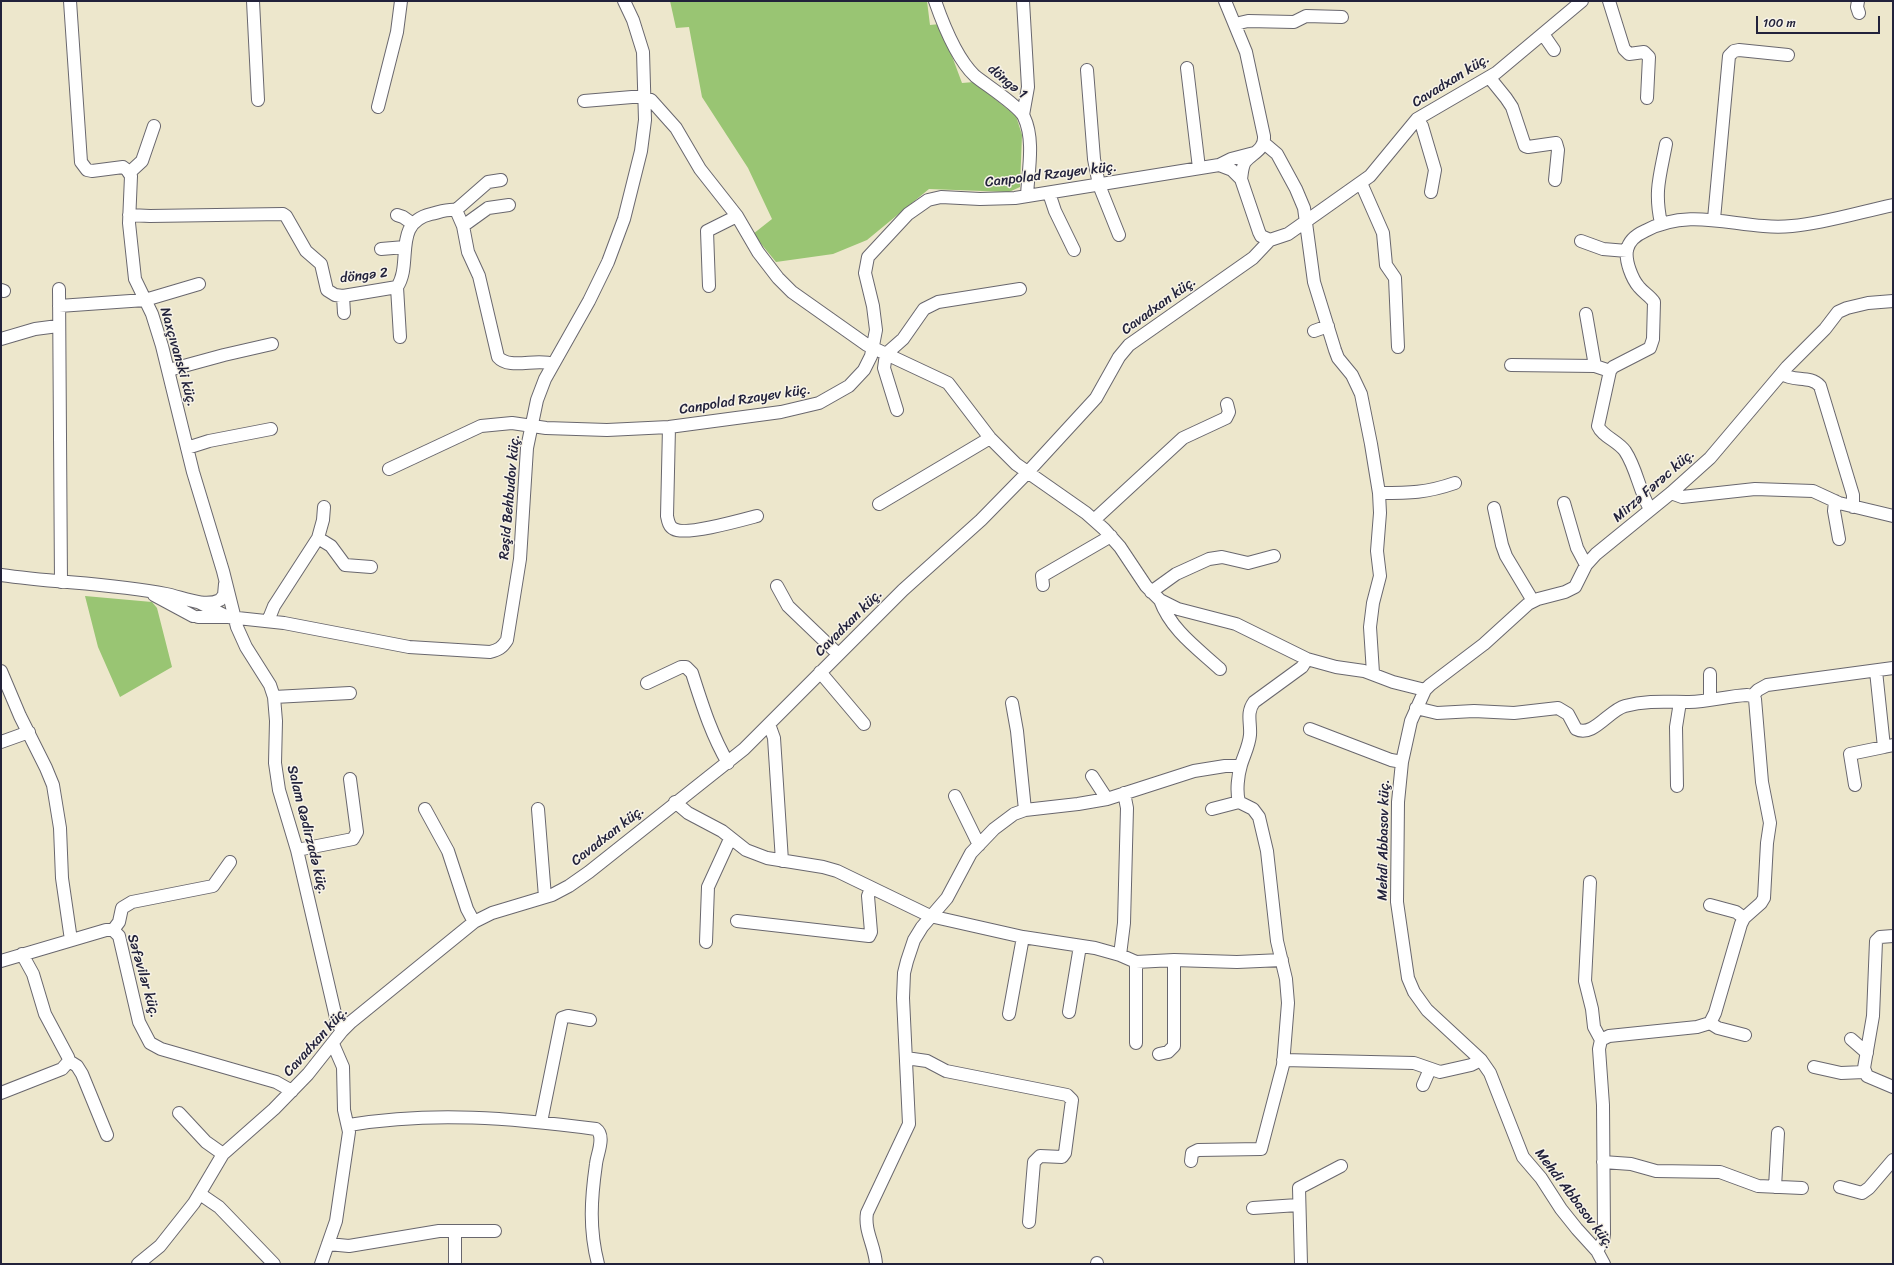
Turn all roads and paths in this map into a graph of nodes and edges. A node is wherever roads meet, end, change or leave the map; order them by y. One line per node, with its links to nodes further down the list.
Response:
1 (70, 1): 31 (street)
2 (253, 1): 20 (street)
3 (401, 1): 22 (street)
4 (624, 1): 18 (street, Rəşid Behbudov küç.)
5 (935, 1): 23 (street, döngə 1)
6 (1023, 1): 23 (street)
7 (1225, 1): 11 (street)
8 (1582, 1): 12 (street, Cavadxan küç.)
9 (1609, 1): 19 (street)
10 (1342, 17): 11 (street)
11 (1235, 24): 26 (street)
12 (1543, 34): 13 (street); 17 (street, Cavadxan küç.)
13 (1554, 50)
14 (1788, 55): 46 (street)
15 (1186, 68): 30 (street)
16 (1087, 70): 36 (street)
17 (1489, 78): 24 (street, Cavadxan küç.); 34 (street)
18 (645, 97): 21 (street); 45 (street); 78 (street, Rəşid Behbudov küç.)
19 (1647, 98)
20 (258, 100)
21 (584, 101)
22 (378, 107)
23 (1023, 115): 39 (street, döngə 1)
24 (1417, 119): 35 (street, Cavadxan küç.); 38 (street)
25 (154, 126): 31 (street)
26 (1264, 144): 28 (street); 47 (street)
27 (1666, 144): 48 (street)
28 (1254, 153): 29 (street, Canpolad Rzayev küç.); 32 (street)
29 (1219, 165): 30 (street, Canpolad Rzayev küç.); 32 (street)
30 (1199, 168): 36 (street, Canpolad Rzayev küç.)
31 (129, 173): 43 (street, Naxçıvanski küç.)
32 (1241, 179): 52 (street)
33 (501, 180): 42 (street)
34 (1555, 180)
35 (1361, 183): 47 (street, Cavadxan küç.); 75 (street)
36 (1099, 185): 37 (street, Canpolad Rzayev küç.); 51 (street)
37 (1049, 192): 39 (street, Canpolad Rzayev küç.); 56 (street)
38 (1431, 192)
39 (1027, 196): 76 (street, Canpolad Rzayev küç.)
40 (510, 205): 50 (street)
41 (1893, 205): 46 (street)
42 (456, 210): 49 (street); 50 (street)
43 (129, 215): 63 (street, döngə 2); 64 (street, Naxçıvanski küç.)
44 (397, 215): 49 (street)
45 (737, 216): 59 (street); 76 (street)
46 (1714, 219): 48 (street)
47 (1307, 221): 52 (street, Cavadxan küç.); 70 (street)
48 (1662, 223): 57 (street)
49 (413, 224): 54 (street, döngə 2)
50 (463, 226): 78 (street)
51 (1119, 235)
52 (1270, 240): 92 (street, Cavadxan küç.)
53 (1581, 241): 57 (street)
54 (405, 247): 55 (street); 60 (street, döngə 2)
55 (381, 249)
56 (1074, 250)
57 (1627, 251): 82 (street)
58 (199, 284): 64 (street)
59 (709, 286)
60 (397, 287): 63 (street, döngə 2); 72 (street)
61 (59, 289): 66 (street)
62 (1020, 289): 77 (street)
63 (344, 296): 67 (street)
64 (145, 300): 66 (street); 81 (street, Naxçıvanski küç.)
65 (1893, 301): 83 (street, Mirzə Fərəc küç.)
66 (59, 306): 69 (street)
67 (344, 313)
68 (1586, 314): 80 (street)
69 (58, 326): 73 (street); 114 (street)
70 (1328, 326): 71 (street); 94 (street)
71 (1314, 331)
72 (400, 337)
73 (1, 339)
74 (272, 344): 81 (street)
75 (1398, 347)
76 (873, 348): 77 (street); 87 (street, Canpolad Rzayev küç.)
77 (886, 354): 85 (street); 89 (street)
78 (553, 364): 86 (street, Rəşid Behbudov küç.)
79 (1511, 364): 80 (street)
80 (1595, 366): 82 (street)
81 (169, 370): 90 (street, Naxçıvanski küç.)
82 (1610, 371): 102 (street)
83 (1782, 374): 95 (street, Mirzə Fərəc küç.); 100 (street)
84 (1227, 404): 105 (street)
85 (896, 410)
86 (531, 426): 87 (street, Canpolad Rzayev küç.); 91 (street, Canpolad Rzayev küç.); 123 (street, Rəşid Behbudov küç.)
87 (669, 428): 103 (street)
88 (271, 430): 90 (street)
89 (990, 438): 92 (street); 98 (street)
90 (187, 448): 113 (street, Naxçıvanski küç.)
91 (389, 469)
92 (1027, 473): 105 (street); 124 (street, Cavadxan küç.)
93 (1456, 483): 94 (street)
94 (1379, 493): 131 (street)
95 (1671, 493): 96 (street); 102 (street, Mirzə Fərəc küç.)
96 (1835, 501): 100 (street); 108 (street)
97 (1564, 503): 110 (street)
98 (879, 504)
99 (324, 507): 107 (street)
100 (1853, 507): 104 (street)
101 (1494, 508): 119 (street)
102 (1650, 509): 110 (street, Mirzə Fərəc küç.)
103 (757, 516)
104 (1893, 516)
105 (1094, 520): 106 (street)
106 (1111, 536): 115 (street); 118 (street)
107 (318, 538): 111 (street); 123 (street)
108 (1839, 539)
109 (1274, 556): 118 (street)
110 (1586, 565): 119 (street, Mirzə Fərəc küç.)
111 (371, 567)
112 (1, 575): 114 (street)
113 (225, 581): 120 (street); 122 (street, Naxçıvanski küç.)
114 (61, 582): 117 (street)
115 (1043, 585)
116 (777, 586): 124 (street)
117 (144, 590): 120 (street); 121 (street)
118 (1156, 596): 125 (street); 127 (street)
119 (1533, 601): 134 (street, Mirzə Fərəc küç.)
120 (199, 603): 121 (street); 122 (street)
121 (195, 616): 122 (street, Rəşid Behbudov küç.)
122 (231, 618): 123 (street, Rəşid Behbudov küç.); 137 (street, Salam Qədirzadə küç.)
123 (268, 621)
124 (838, 654): 130 (street, Cavadxan küç.)
125 (1307, 660): 131 (street); 150 (street)
126 (1893, 668): 128 (street)
127 (1220, 669)
128 (1876, 671): 136 (street); 147 (street)
129 (1, 672): 145 (street)
130 (820, 672): 142 (street, Cavadxan küç.); 143 (street)
131 (1373, 673): 134 (street)
132 (1710, 674): 138 (street)
133 (648, 682): 149 (street)
134 (1425, 690): 141 (street, Mehdi Abbasov küç.)
135 (350, 693): 137 (street)
136 (1752, 696): 138 (street); 174 (street)
137 (274, 697): 166 (street, Salam Qədirzadə küç.)
138 (1710, 700): 139 (street)
139 (1680, 702): 141 (street); 154 (street)
140 (1012, 703): 162 (street)
141 (1416, 708): 148 (street, Mehdi Abbasov küç.)
142 (769, 724): 149 (street, Cavadxan küç.); 167 (street)
143 (864, 724)
144 (1310, 729): 148 (street)
145 (29, 732): 146 (street); 180 (street)
146 (1, 742)
147 (1888, 746): 153 (street)
148 (1402, 762): 203 (street, Mehdi Abbasov küç.)
149 (728, 763): 158 (street, Cavadxan küç.)
150 (1240, 766): 155 (street); 159 (street)
151 (1092, 776): 157 (street)
152 (350, 779): 166 (street)
153 (1855, 785)
154 (1677, 786)
155 (1124, 793): 157 (street); 184 (street)
156 (955, 796): 165 (street)
157 (1107, 799): 162 (street)
158 (675, 802): 164 (street); 171 (street, Cavadxan küç.)
159 (1239, 802): 163 (street); 186 (street)
160 (425, 809): 176 (street)
161 (538, 809): 171 (street)
162 (1025, 810): 165 (street)
163 (1212, 810)
164 (730, 839): 167 (street); 181 (street)
165 (979, 844): 173 (street)
166 (297, 850): 193 (street, Salam Qədirzadə küç.)
167 (782, 861): 170 (street)
168 (230, 862): 177 (street)
169 (1590, 882): 196 (street)
170 (871, 888): 173 (street); 175 (street)
171 (545, 897): 176 (street, Cavadxan küç.)
172 (1710, 905): 174 (street)
173 (930, 916): 179 (street); 201 (street)
174 (1744, 918): 192 (street)
175 (737, 921)
176 (474, 922): 193 (street, Cavadxan küç.)
177 (113, 930): 180 (street, Səfəvilər küç.); 210 (street, Səfəvilər küç.)
178 (1893, 936): 199 (street)
179 (1023, 937): 182 (street); 190 (street)
180 (71, 940): 183 (street, Səfəvilər küç.)
181 (706, 942)
182 (1080, 946): 184 (street); 189 (street)
183 (22, 954): 187 (street, Səfəvilər küç.); 204 (street)
184 (1120, 955): 188 (street)
185 (1174, 960): 186 (street); 188 (street); 200 (street)
186 (1282, 960): 202 (street)
187 (1, 961)
188 (1136, 962): 197 (street)
189 (1069, 1012)
190 (1009, 1014)
191 (590, 1020): 213 (street)
192 (1710, 1023): 194 (street); 196 (street)
193 (342, 1031): 198 (street, Cavadxan küç.)
194 (1745, 1035)
195 (1851, 1039): 199 (street)
196 (1600, 1040): 220 (street)
197 (1136, 1043)
198 (333, 1044): 210 (street, Cavadxan küç.); 214 (street)
199 (1867, 1053): 207 (street)
200 (1159, 1054)
201 (906, 1058): 228 (street); 238 (street)
202 (1283, 1060): 206 (street); 219 (street)
203 (1481, 1060): 206 (street); 232 (street, Mehdi Abbasov küç.)
204 (69, 1061): 211 (street); 216 (street)
205 (1814, 1067): 207 (street)
206 (1430, 1069): 208 (street)
207 (1864, 1072): 209 (street)
208 (1423, 1085)
209 (1893, 1086)
210 (292, 1091): 217 (street, Cavadxan küç.)
211 (1, 1093)
212 (179, 1112): 217 (street)
213 (541, 1122): 214 (street); 237 (street)
214 (348, 1125): 231 (street)
215 (1778, 1133): 222 (street)
216 (107, 1135)
217 (223, 1154): 225 (street, Cavadxan küç.)
218 (1893, 1160): 223 (street)
219 (1191, 1161)
220 (1603, 1162): 222 (street); 232 (street)
221 (1341, 1166): 226 (street)
222 (1775, 1187): 224 (street)
223 (1840, 1187)
224 (1802, 1188)
225 (200, 1194): 233 (street, Cavadxan küç.); 234 (street)
226 (1298, 1205): 227 (street); 239 (street)
227 (1253, 1208)
228 (1029, 1222)
229 (455, 1231): 230 (street); 231 (street); 236 (street)
230 (495, 1231)
231 (328, 1244): 235 (street)
232 (1597, 1251): 240 (street, Mehdi Abbasov küç.)
233 (138, 1264)
234 (274, 1264)
235 (321, 1264)
236 (456, 1264)
237 (598, 1264)
238 (876, 1264)
239 (1301, 1264)
240 (1604, 1264)

